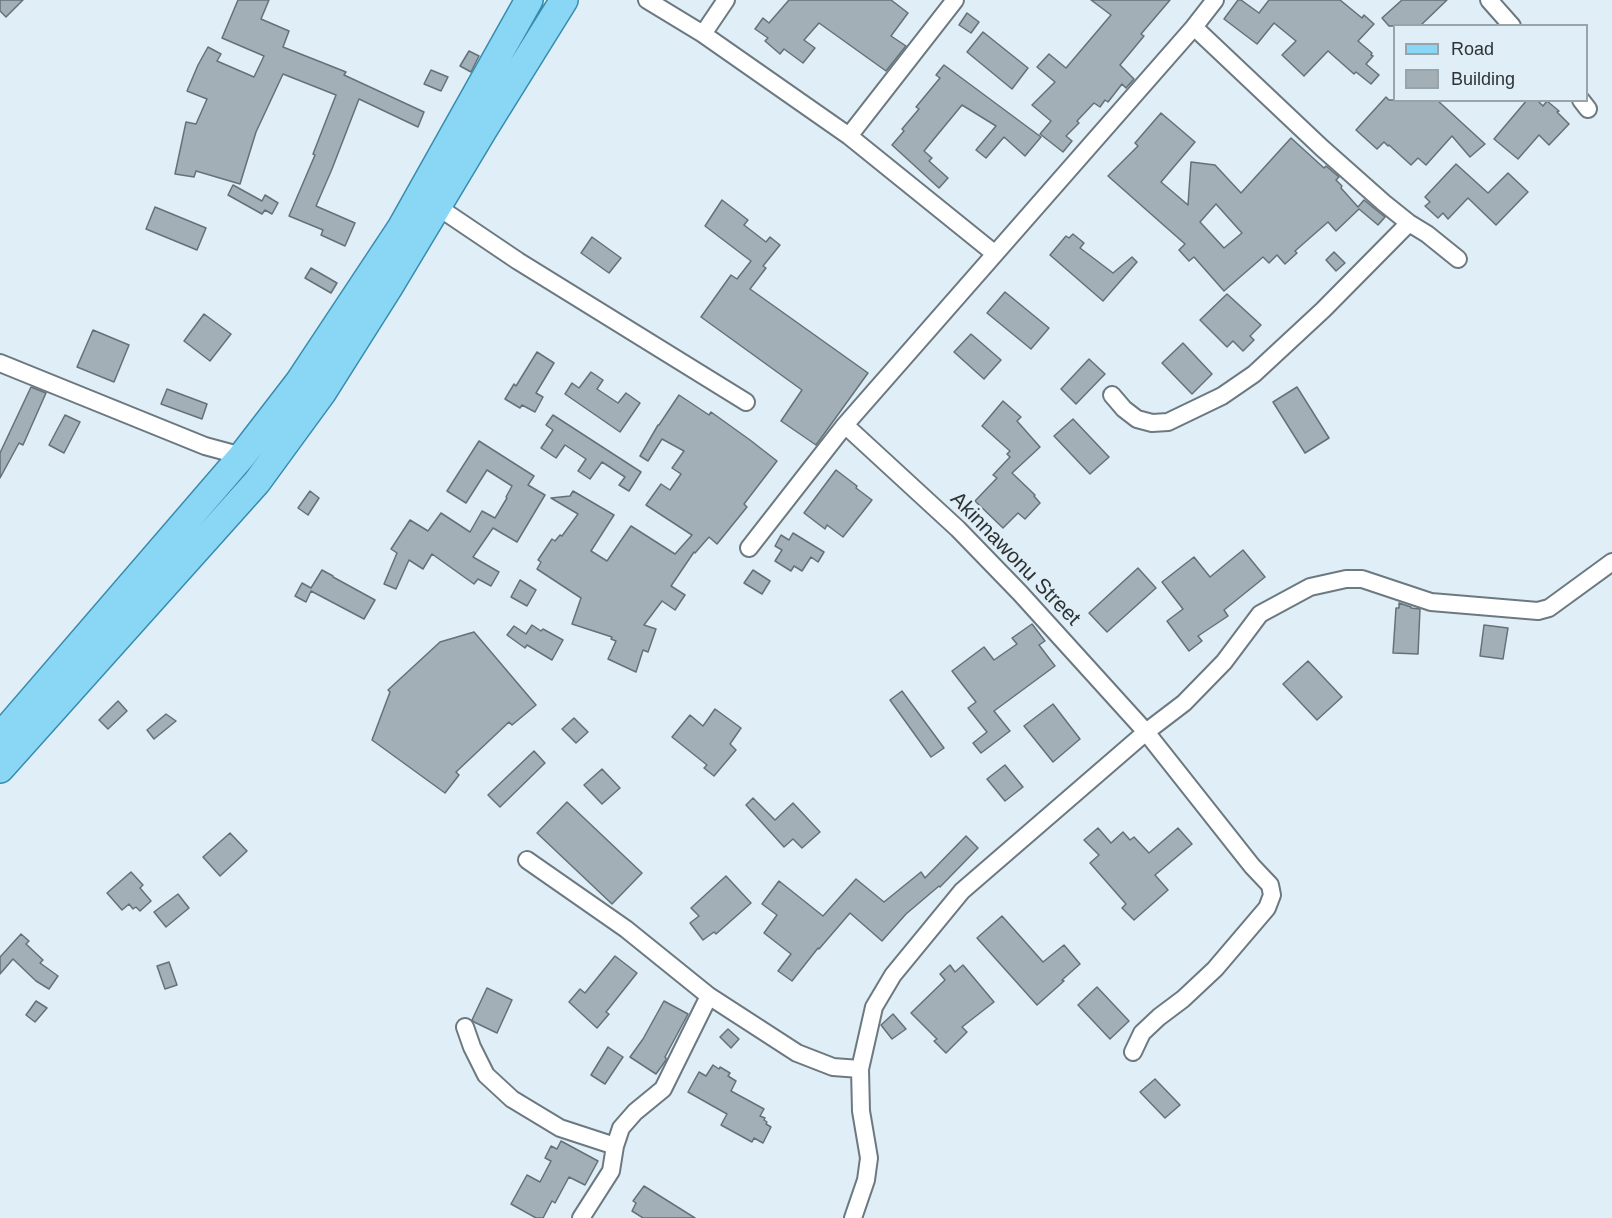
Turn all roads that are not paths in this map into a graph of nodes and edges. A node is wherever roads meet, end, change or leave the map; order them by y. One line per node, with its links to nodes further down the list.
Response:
1 (529, 0): 20 (main road)
2 (564, 0): 12 (main road)
3 (646, 0): 10 (street)
4 (726, 0): 10 (street)
5 (956, 0): 11 (street)
6 (1215, 0): 9 (street)
7 (1489, 0): 8 (street)
8 (1510, 24)
9 (1194, 27): 13 (street); 14 (street)
10 (703, 34): 11 (street)
11 (849, 136): 14 (street)
12 (438, 207): 18 (street); 25 (main road)
13 (1409, 223): 15 (street); 17 (street)
14 (994, 253): 19 (street)
15 (1458, 260)
16 (0, 363): 20 (street)
17 (1112, 395)
18 (746, 402)
19 (845, 425): 21 (street); 23 (street, Akinnawonu Street)
20 (242, 456): 24 (main road)
21 (749, 548)
22 (1612, 562): 23 (street)
23 (1146, 732): 29 (street, Akinnawonu Street); 30 (street)
24 (0, 737)
25 (0, 769)
26 (527, 860): 27 (street)
27 (709, 996): 30 (street); 32 (street)
28 (465, 1027): 32 (street)
29 (1133, 1052)
30 (860, 1069): 34 (street)
31 (484, 1079): 32 (street)
32 (615, 1146): 33 (street)
33 (582, 1218)
34 (853, 1218)

